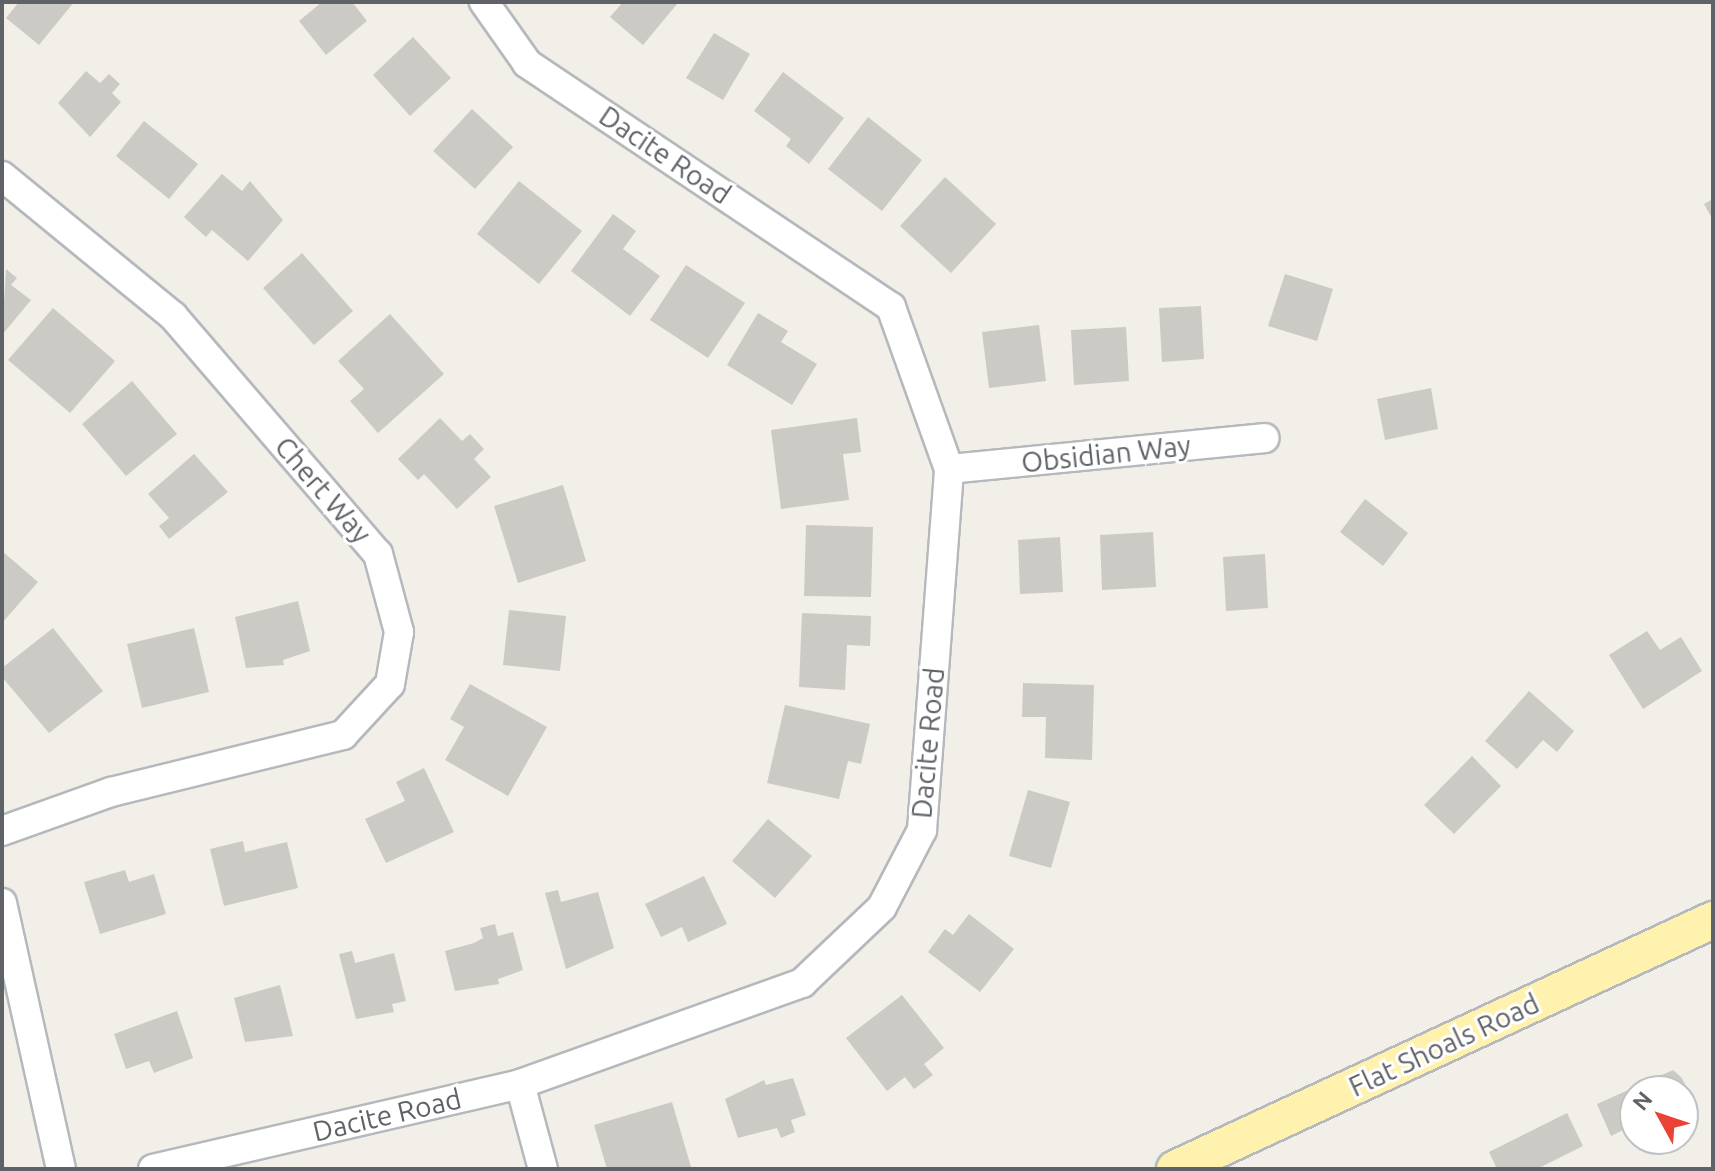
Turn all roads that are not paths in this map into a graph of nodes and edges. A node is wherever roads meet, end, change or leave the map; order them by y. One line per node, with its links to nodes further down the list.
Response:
1 (484, 2): 4 (street, Dacite Road)
2 (2, 176): 5 (street, Chert Way)
3 (1264, 438): 4 (street, Obsidian Way)
4 (949, 469): 8 (street, Dacite Road)
5 (2, 831)
6 (2, 903): 9 (street)
7 (1713, 920): 12 (main road, Flat Shoals Road)
8 (520, 1084): 10 (street, Dacite Road); 11 (street)
9 (61, 1169)
10 (153, 1169)
11 (543, 1169)
12 (1175, 1169)

